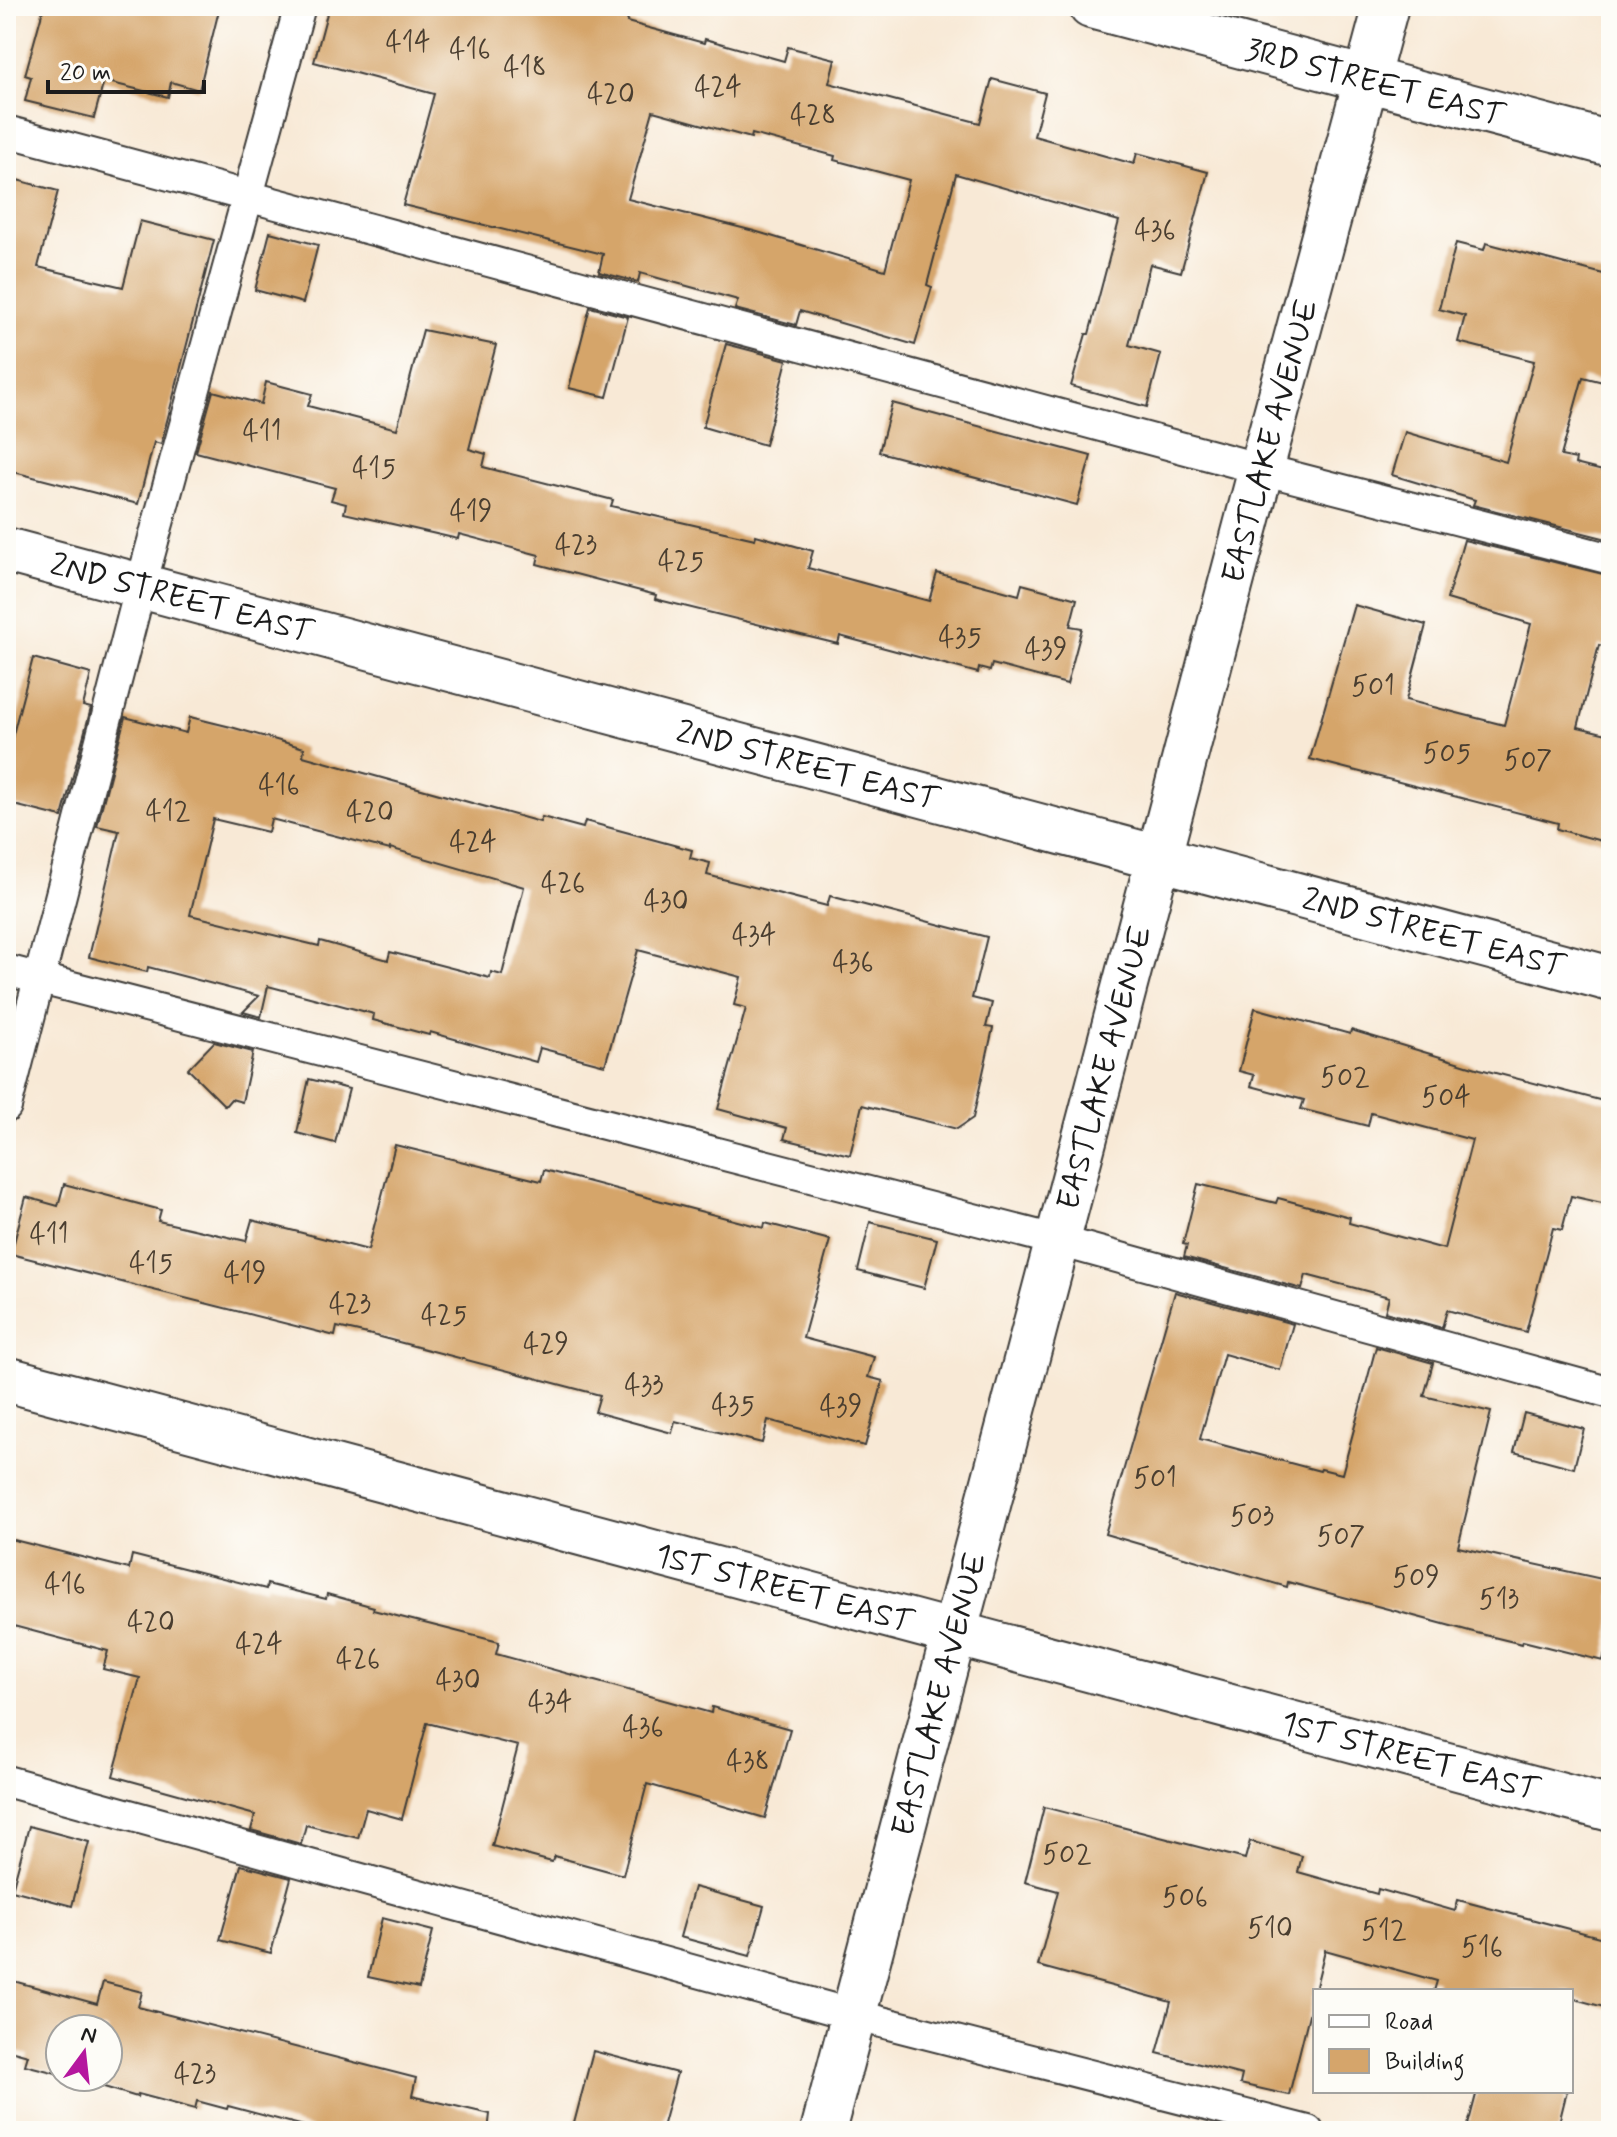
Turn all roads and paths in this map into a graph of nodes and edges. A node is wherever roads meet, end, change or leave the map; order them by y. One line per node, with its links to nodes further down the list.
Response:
1 (300, 6): 7 (lane)
2 (1091, 6): 4 (street, 3RD STREET EAST)
3 (1386, 6): 4 (street, EASTLAKE AVENUE)
4 (1366, 80): 6 (street, 3RD STREET EAST); 8 (street, EASTLAKE AVENUE)
5 (6, 131): 7 (lane)
6 (1611, 144)
7 (246, 194): 8 (lane); 11 (lane)
8 (1261, 469): 10 (lane); 12 (street, EASTLAKE AVENUE)
9 (6, 550): 11 (street, 2ND STREET EAST)
10 (1611, 559)
11 (141, 585): 12 (street, 2ND STREET EAST); 14 (lane)
12 (1158, 857): 15 (street, 2ND STREET EAST); 17 (street, EASTLAKE AVENUE)
13 (6, 970): 14 (lane)
14 (39, 979): 16 (lane); 17 (lane)
15 (1611, 979)
16 (6, 1107)
17 (1059, 1241): 19 (lane); 20 (street, EASTLAKE AVENUE)
18 (6, 1379): 20 (street, 1ST STREET EAST)
19 (1611, 1393)
20 (953, 1633): 22 (street, 1ST STREET EAST); 23 (street, EASTLAKE AVENUE)
21 (6, 1781): 23 (lane)
22 (1611, 1809)
23 (854, 2015): 24 (street, EASTLAKE AVENUE); 25 (lane)
24 (823, 2131)
25 (1308, 2131)

